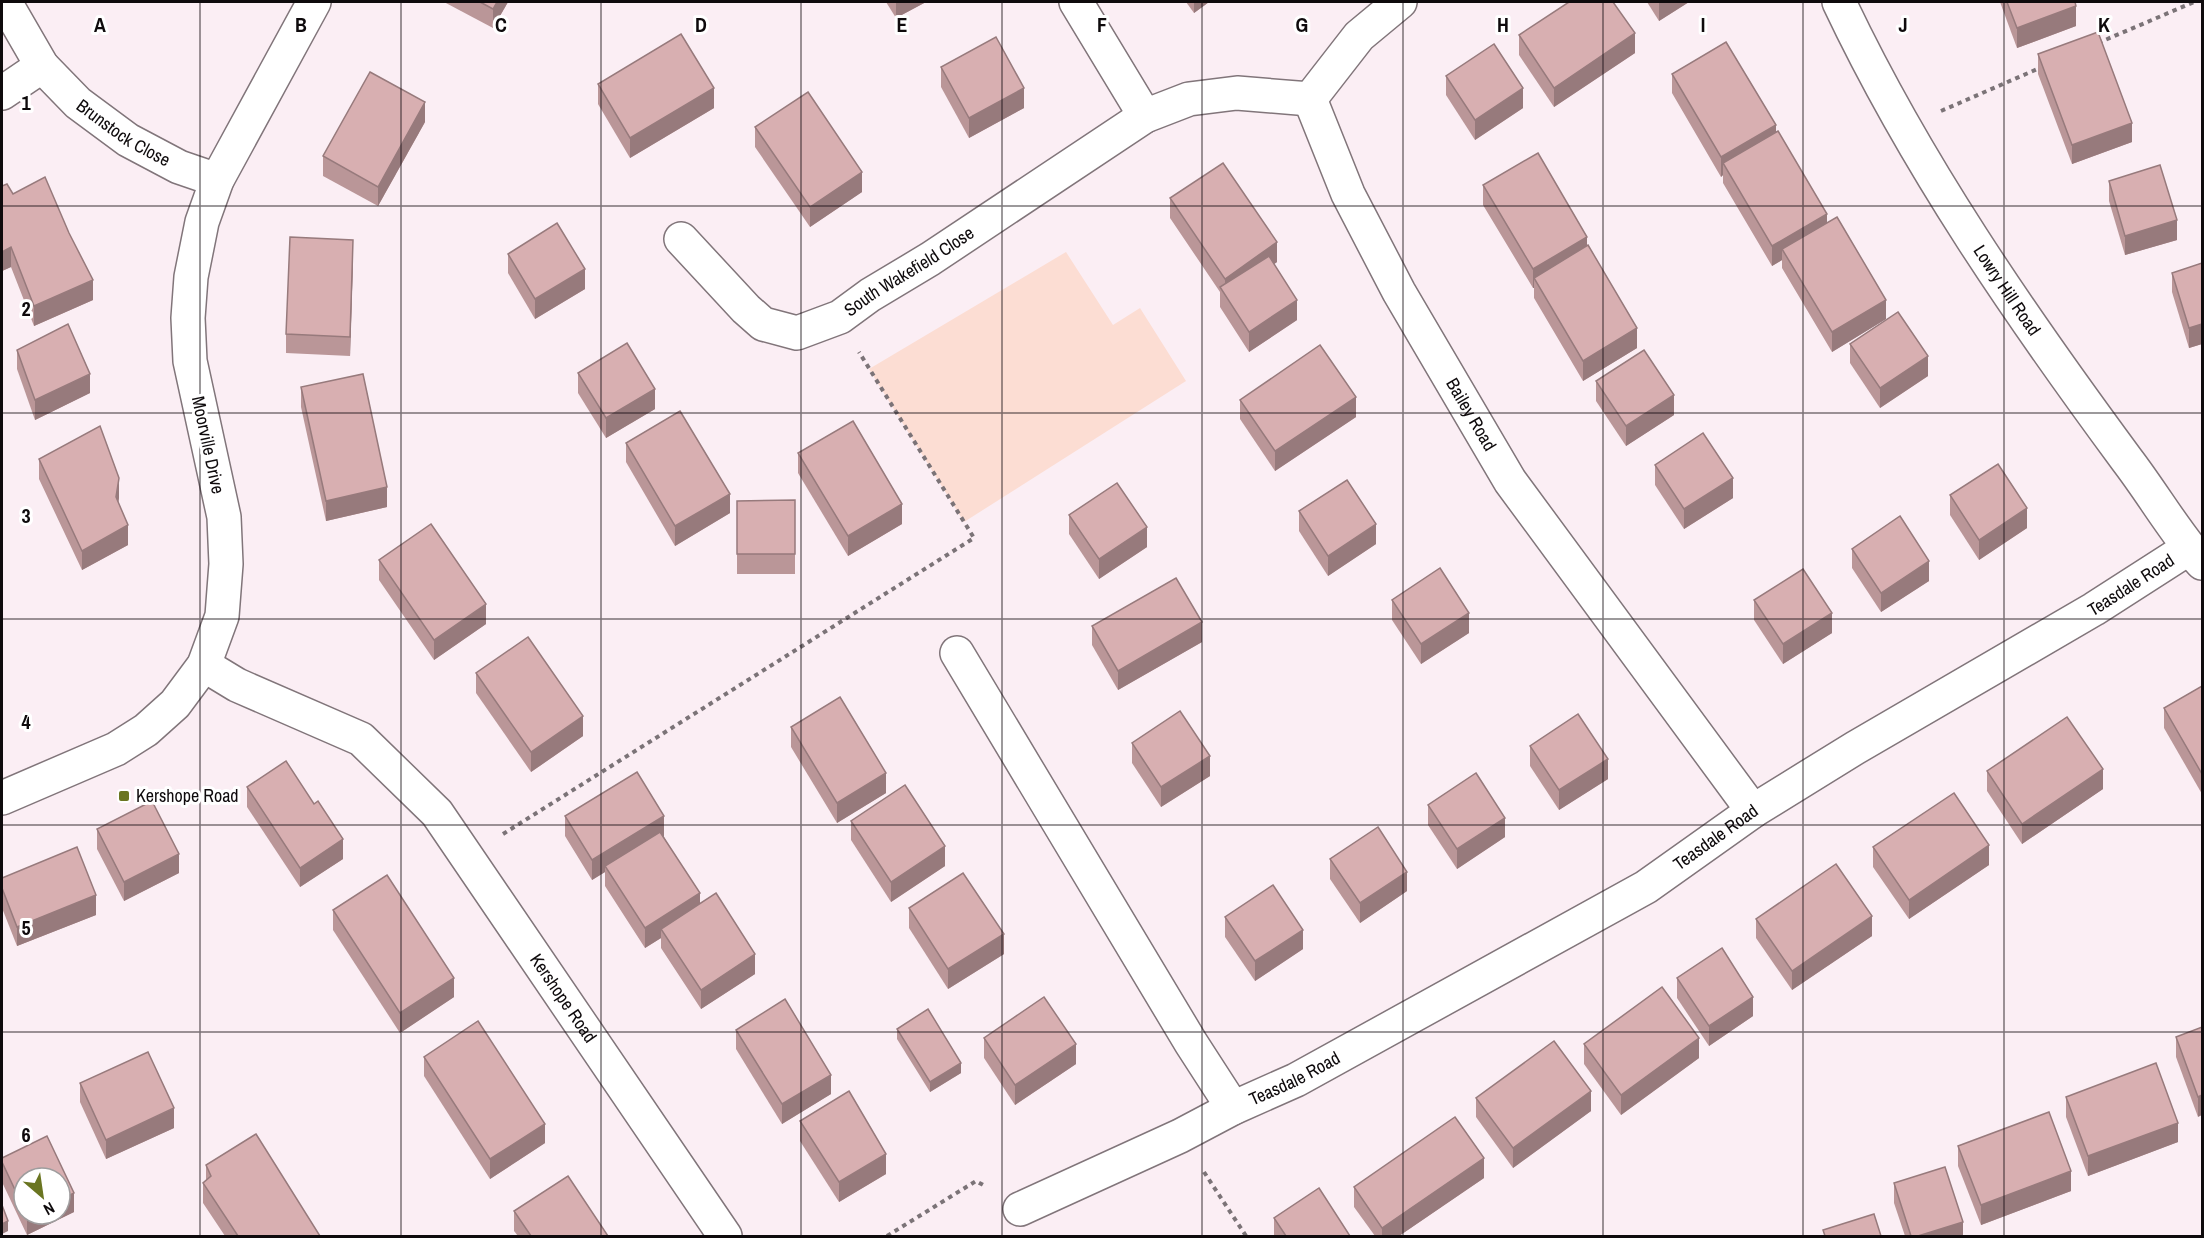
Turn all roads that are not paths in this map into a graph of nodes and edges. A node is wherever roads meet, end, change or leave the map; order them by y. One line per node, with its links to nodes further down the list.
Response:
1 (5, 2): 6 (street, Brunstock Close)
2 (314, 2): 10 (street, Moorville Drive)
3 (1076, 2): 9 (street)
4 (1400, 2): 8 (street)
5 (1839, 2): 12 (street, Lowry Hill Road)
6 (42, 66): 7 (street); 10 (street, Brunstock Close)
7 (2, 93)
8 (1310, 99): 9 (street, South Wakefield Close); 16 (street, Bailey Road)
9 (1144, 116): 11 (street, South Wakefield Close)
10 (217, 180): 14 (street, Moorville Drive)
11 (681, 239)
12 (2196, 556): 16 (street, Teasdale Road)
13 (957, 653): 17 (street, Teasdale Road)
14 (204, 665): 15 (street, Moorville Drive); 19 (street, Kershope Road)
15 (2, 798)
16 (1753, 811): 17 (street, Teasdale Road)
17 (1233, 1108): 18 (street, Teasdale Road)
18 (1020, 1209)
19 (725, 1236)

